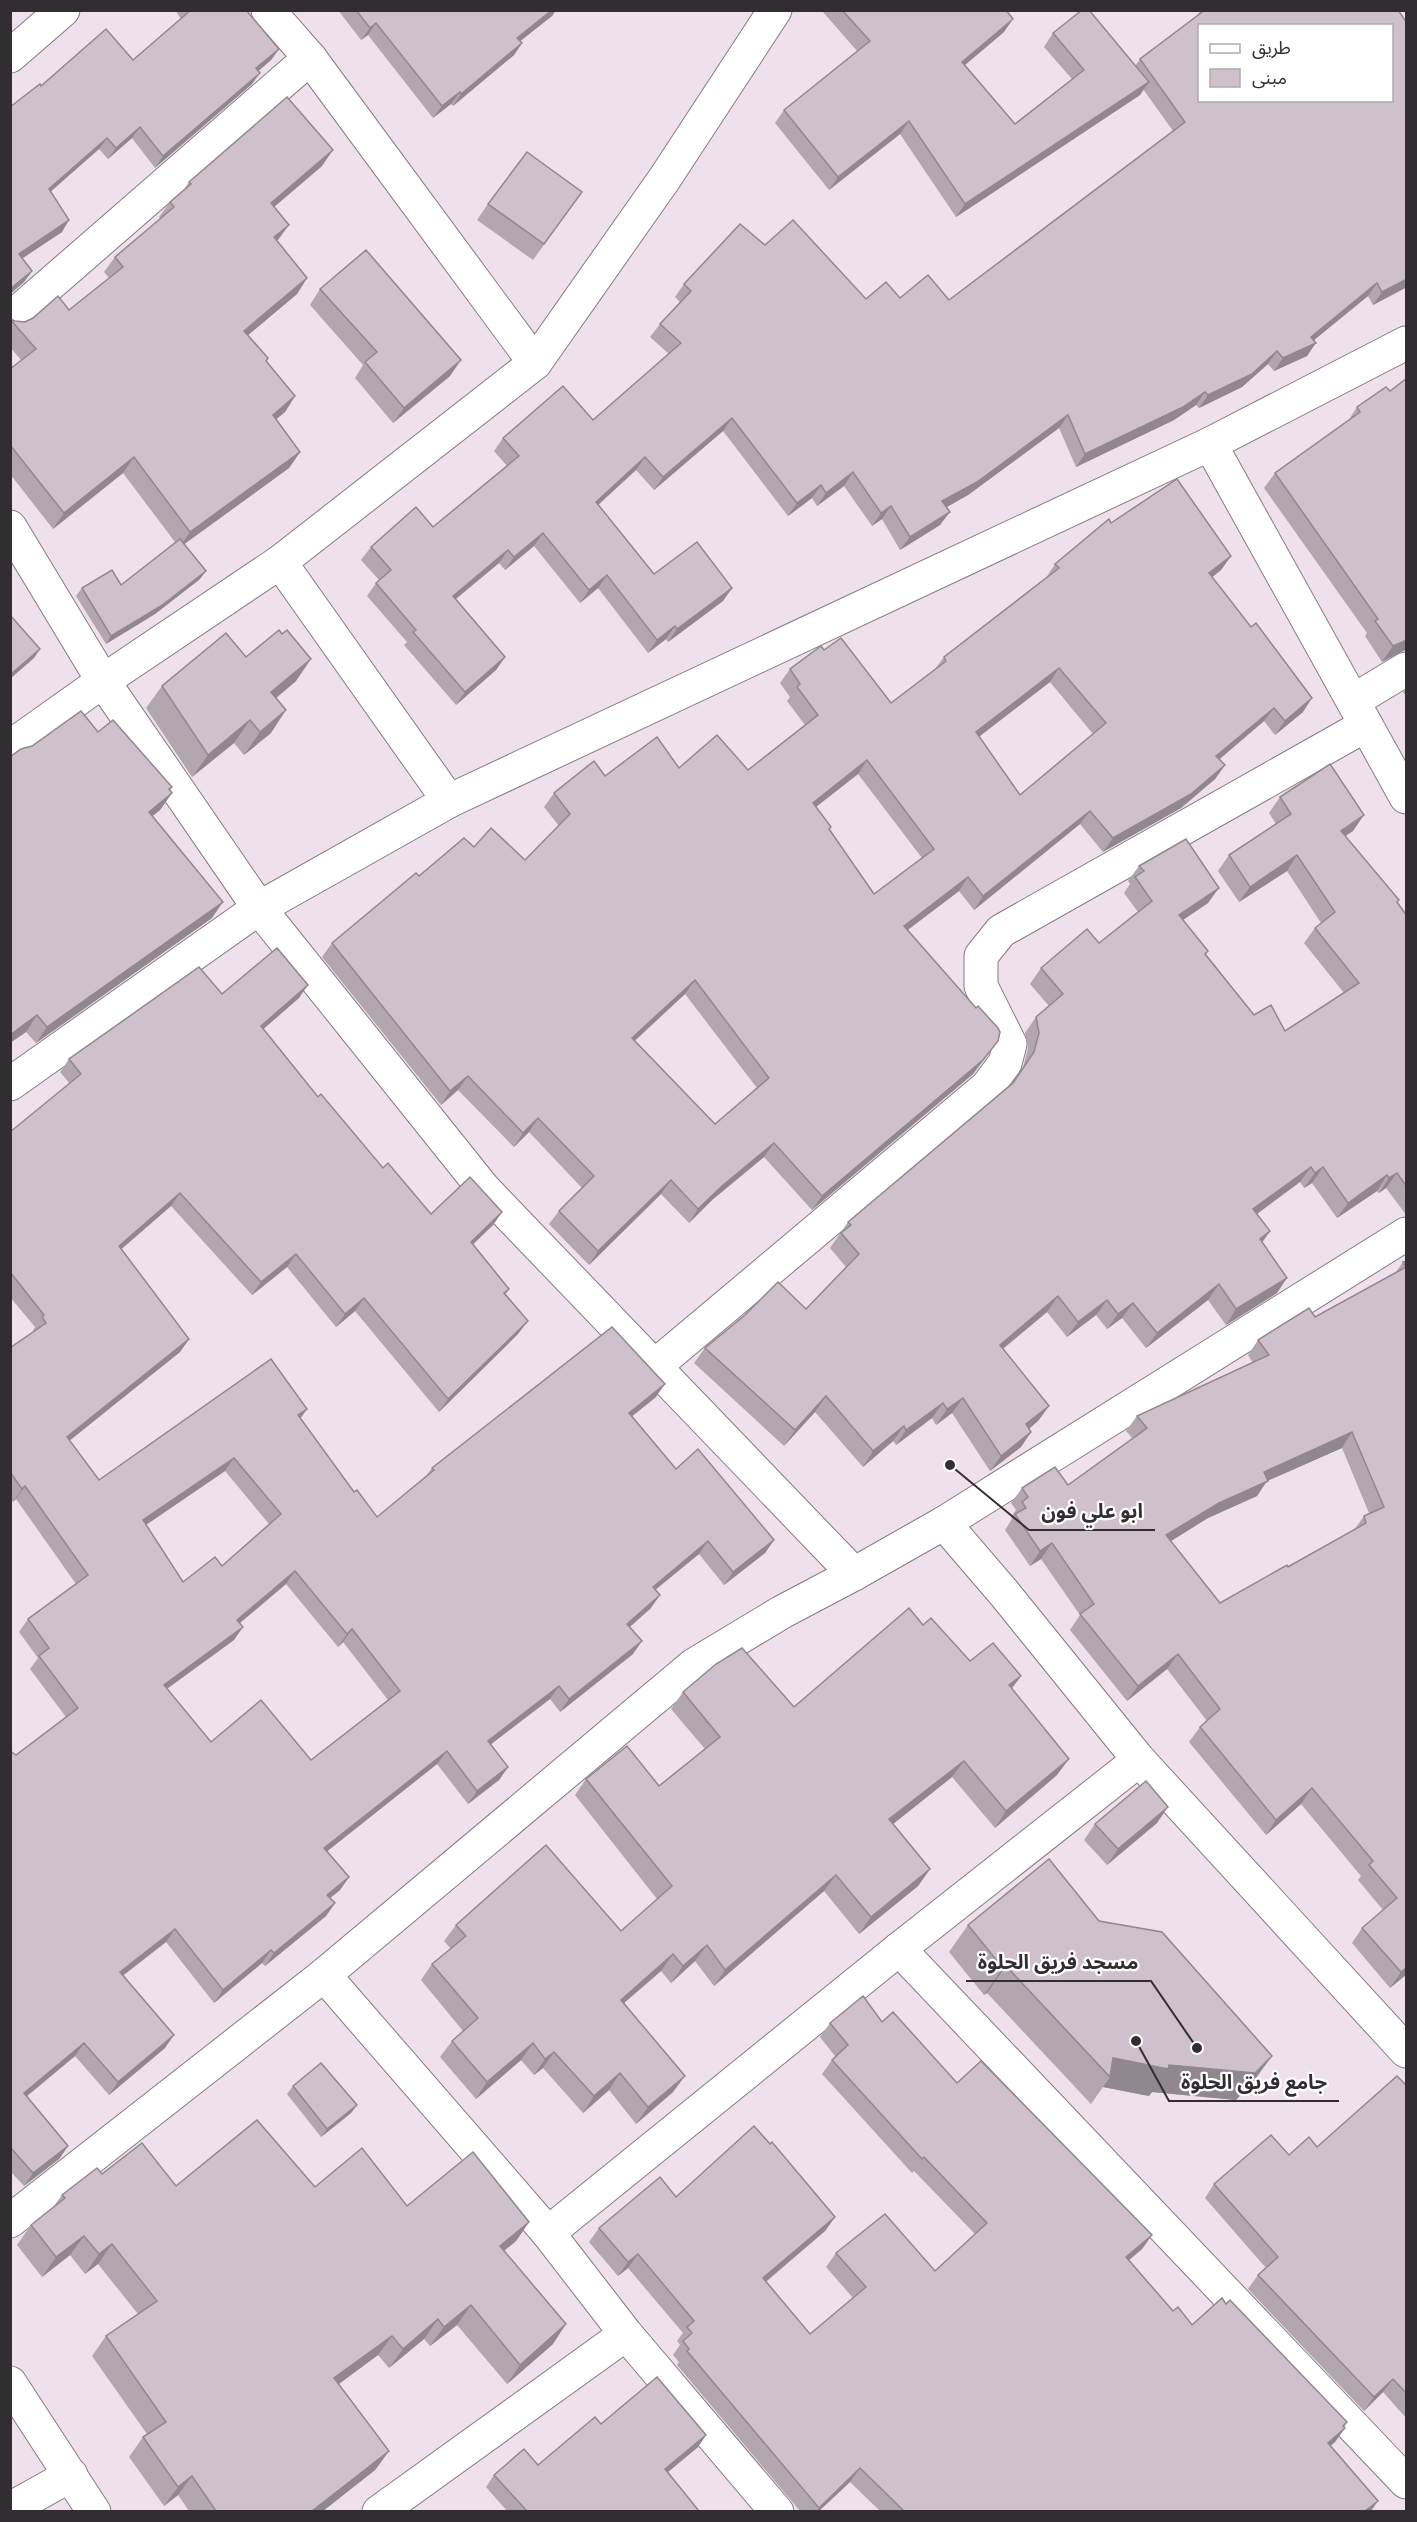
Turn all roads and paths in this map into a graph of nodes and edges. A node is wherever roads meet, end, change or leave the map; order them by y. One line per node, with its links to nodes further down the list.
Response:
1 (63, 10): 4 (street)
2 (268, 10): 5 (street)
3 (775, 10): 8 (street)
4 (10, 56)
5 (310, 58): 6 (street); 8 (street)
6 (10, 319)
7 (1407, 344): 9 (street)
8 (534, 363): 11 (street)
9 (1210, 444): 14 (street); 17 (street)
10 (10, 527): 13 (street)
11 (280, 562): 13 (street); 17 (street)
12 (1407, 669): 14 (street)
13 (103, 681): 15 (street); 18 (street)
14 (1359, 713): 16 (street); 21 (street)
15 (10, 747)
16 (1407, 797)
17 (449, 801): 18 (street)
18 (258, 908): 19 (street); 21 (street)
19 (10, 1083)
20 (1407, 1234): 22 (street)
21 (655, 1366): 23 (street)
22 (944, 1524): 23 (street); 24 (street)
23 (854, 1575): 26 (street)
24 (1139, 1760): 25 (street); 27 (street)
25 (899, 1949): 29 (street); 33 (street)
26 (324, 1975): 28 (street); 29 (street)
27 (1404, 2044)
28 (10, 2221)
29 (548, 2233): 30 (street)
30 (626, 2334): 36 (street); 37 (street)
31 (10, 2383): 32 (street)
32 (71, 2475): 34 (street); 35 (street)
33 (1407, 2482)
34 (10, 2509)
35 (94, 2511)
36 (379, 2511)
37 (777, 2511)

